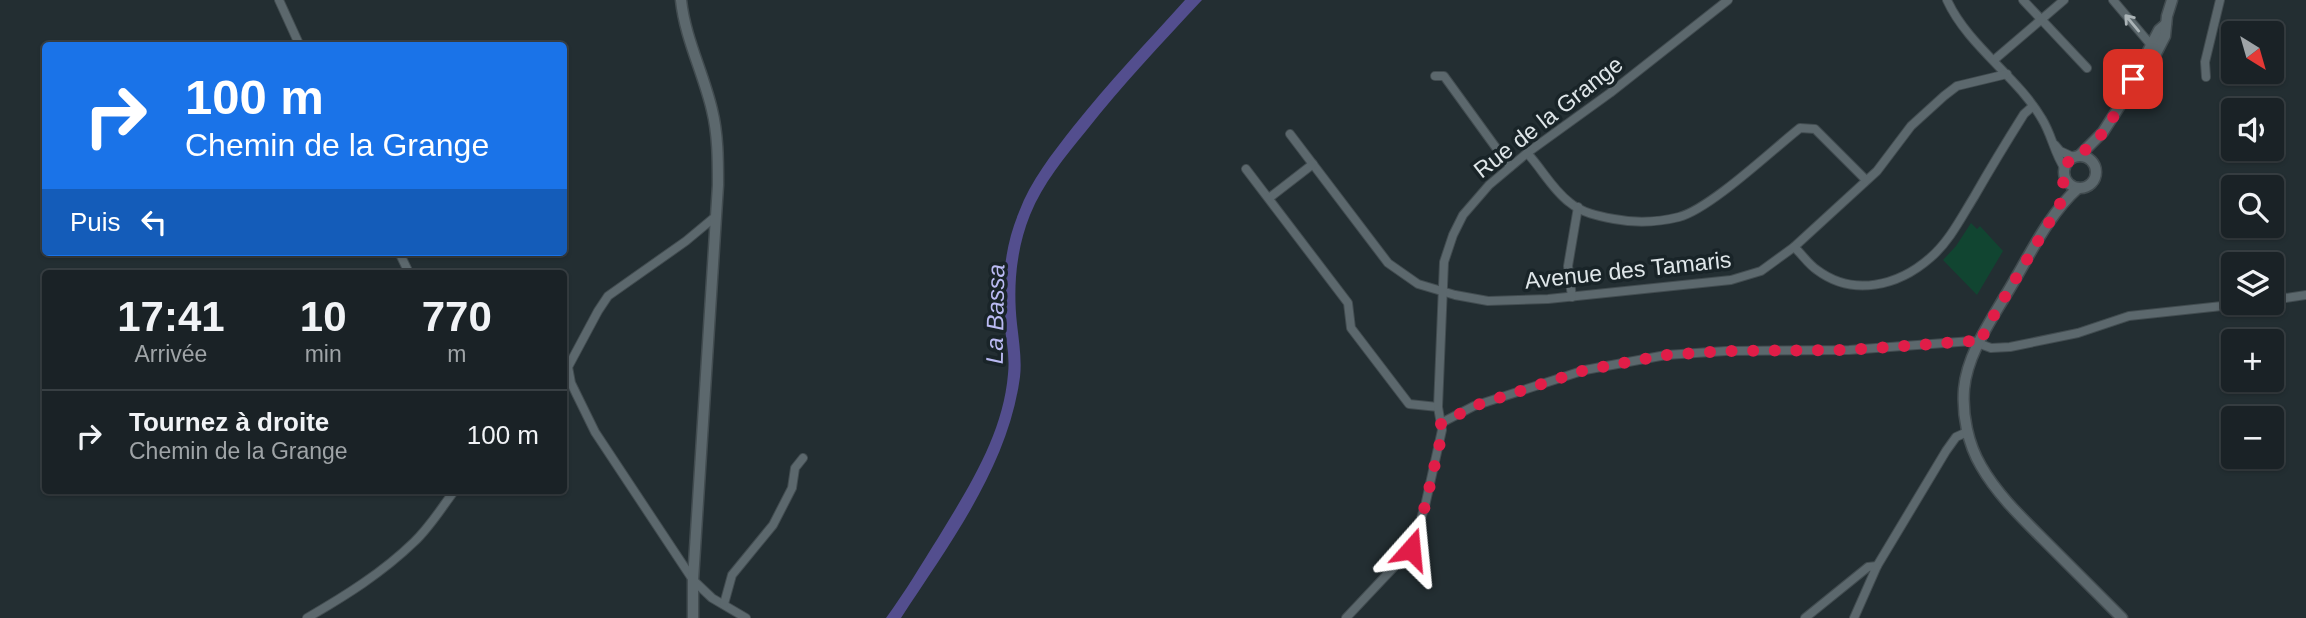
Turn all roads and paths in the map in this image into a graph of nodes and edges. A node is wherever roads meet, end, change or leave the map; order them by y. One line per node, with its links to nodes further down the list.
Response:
1 (279, 0): 13 (street)
2 (681, 0): 37 (main road)
3 (1728, 0): 25 (street, Rue de la Grange)
4 (1947, 0): 15 (street)
5 (2023, 0): 11 (street)
6 (2064, 0): 11 (street)
7 (2113, 0): 14 (street, one-way to 7)
8 (2172, 0): 12 (main road)
9 (2179, 0): 12 (main road)
10 (2220, 0): 19 (street)
11 (2042, 18): 15 (street); 16 (street)
12 (2165, 26): 14 (main road); 20 (main road)
13 (298, 42)
14 (2151, 45): 20 (main road)
15 (1994, 60): 17 (street)
16 (2087, 68)
17 (2007, 75): 21 (street); 32 (street, Avenue des Tamaris)
18 (1436, 76): 29 (street)
19 (2206, 77)
20 (2128, 93): 22 (main road)
21 (2033, 106): 24 (street); 38 (street)
22 (2104, 132): 26 (main road); 27 (main road)
23 (1290, 134): 28 (street, Avenue des Tamaris)
24 (2053, 142): 26 (street); 31 (street)
25 (1527, 153): 29 (street, Rue de la Grange); 36 (street)
26 (2076, 157): 27 (main road); 31 (main road)
27 (2094, 163): 33 (main road)
28 (1313, 164): 34 (street); 39 (street, Avenue des Tamaris)
29 (1510, 167): 39 (street, Rue de la Grange)
30 (1246, 169): 34 (street)
31 (2065, 173): 33 (main road); 35 (main road)
32 (1867, 180): 36 (street); 38 (street, Avenue des Tamaris)
33 (2078, 188): 35 (main road)
34 (1269, 198): 47 (street)
35 (2060, 204): 44 (main road)
36 (1578, 207): 41 (street)
37 (716, 216): 45 (street); 53 (main road)
38 (1794, 247): 41 (street, Avenue des Tamaris)
39 (1442, 291): 41 (street, Avenue des Tamaris); 47 (street, Rue de la Grange)
40 (2306, 295): 42 (street)
41 (1573, 297)
42 (2284, 298)
43 (2221, 306): 44 (street)
44 (1979, 344): 48 (street); 49 (main road)
45 (567, 367)
46 (567, 372): 53 (street)
47 (1438, 407): 48 (street, Rue de la Grange)
48 (1441, 424): 58 (street, Rue de la Grange)
49 (1967, 432): 52 (street); 61 (main road)
50 (803, 458): 54 (street)
51 (452, 494): 55 (street)
52 (1877, 566): 59 (street); 60 (street)
53 (693, 580): 54 (street); 56 (main road)
54 (724, 604): 57 (street)
55 (307, 618)
56 (693, 618)
57 (746, 618)
58 (1346, 618)
59 (1805, 618)
60 (1854, 618)
61 (2122, 618)

